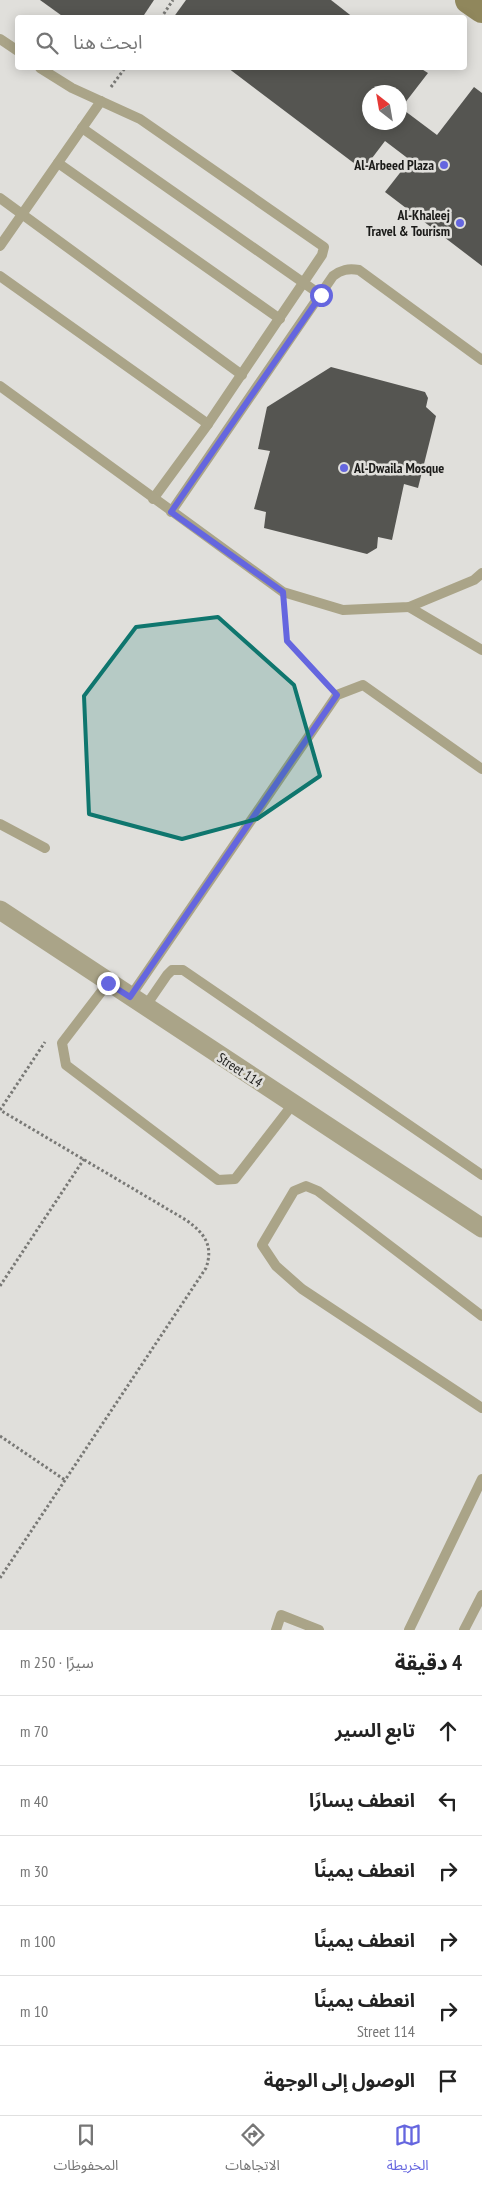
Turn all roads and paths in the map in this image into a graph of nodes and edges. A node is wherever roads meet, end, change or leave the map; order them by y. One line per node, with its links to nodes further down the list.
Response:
1 (173, 0): 4 (path)
2 (469, 0): 3 (street)
3 (482, 9)
4 (163, 15)
5 (0, 39): 6 (lane)
6 (15, 49)
7 (43, 70): 9 (lane)
8 (124, 70): 9 (path)
9 (101, 101): 10 (lane); 16 (lane)
10 (82, 128): 11 (lane); 16 (lane)
11 (58, 163): 13 (lane); 18 (lane)
12 (0, 198): 13 (lane)
13 (22, 216): 14 (lane); 20 (lane)
14 (0, 246)
15 (0, 276): 22 (lane)
16 (304, 283): 17 (lane); 18 (lane)
17 (321, 295): 19 (lane); 24 (lane)
18 (280, 319): 20 (lane)
19 (482, 360)
20 (242, 375): 22 (lane)
21 (0, 386): 23 (lane)
22 (208, 424): 23 (lane)
23 (153, 499): 24 (lane)
24 (171, 512): 26 (lane)
25 (482, 573): 27 (lane)
26 (283, 592): 27 (lane); 29 (path)
27 (409, 607): 28 (lane)
28 (482, 650)
29 (337, 695): 30 (lane); 35 (lane)
30 (482, 769)
31 (0, 824): 32 (lane)
32 (45, 848)
33 (0, 910): 34 (street, Street 114)
34 (108, 983): 35 (street, Street 114); 36 (lane)
35 (137, 1002): 36 (street, Street 114); 39 (lane)
36 (293, 1104): 40 (street, Street 114)
37 (0, 1110): 38 (path)
38 (84, 1160): 41 (path); 46 (path)
39 (482, 1175)
40 (482, 1228)
41 (0, 1286)
42 (482, 1316): 43 (lane)
43 (482, 1408)
44 (0, 1436): 46 (path)
45 (482, 1479): 51 (lane)
46 (64, 1480): 47 (path)
47 (0, 1578)
48 (482, 1595): 52 (lane)
49 (276, 1630): 50 (lane)
50 (319, 1630)
51 (408, 1630)
52 (464, 1630)

